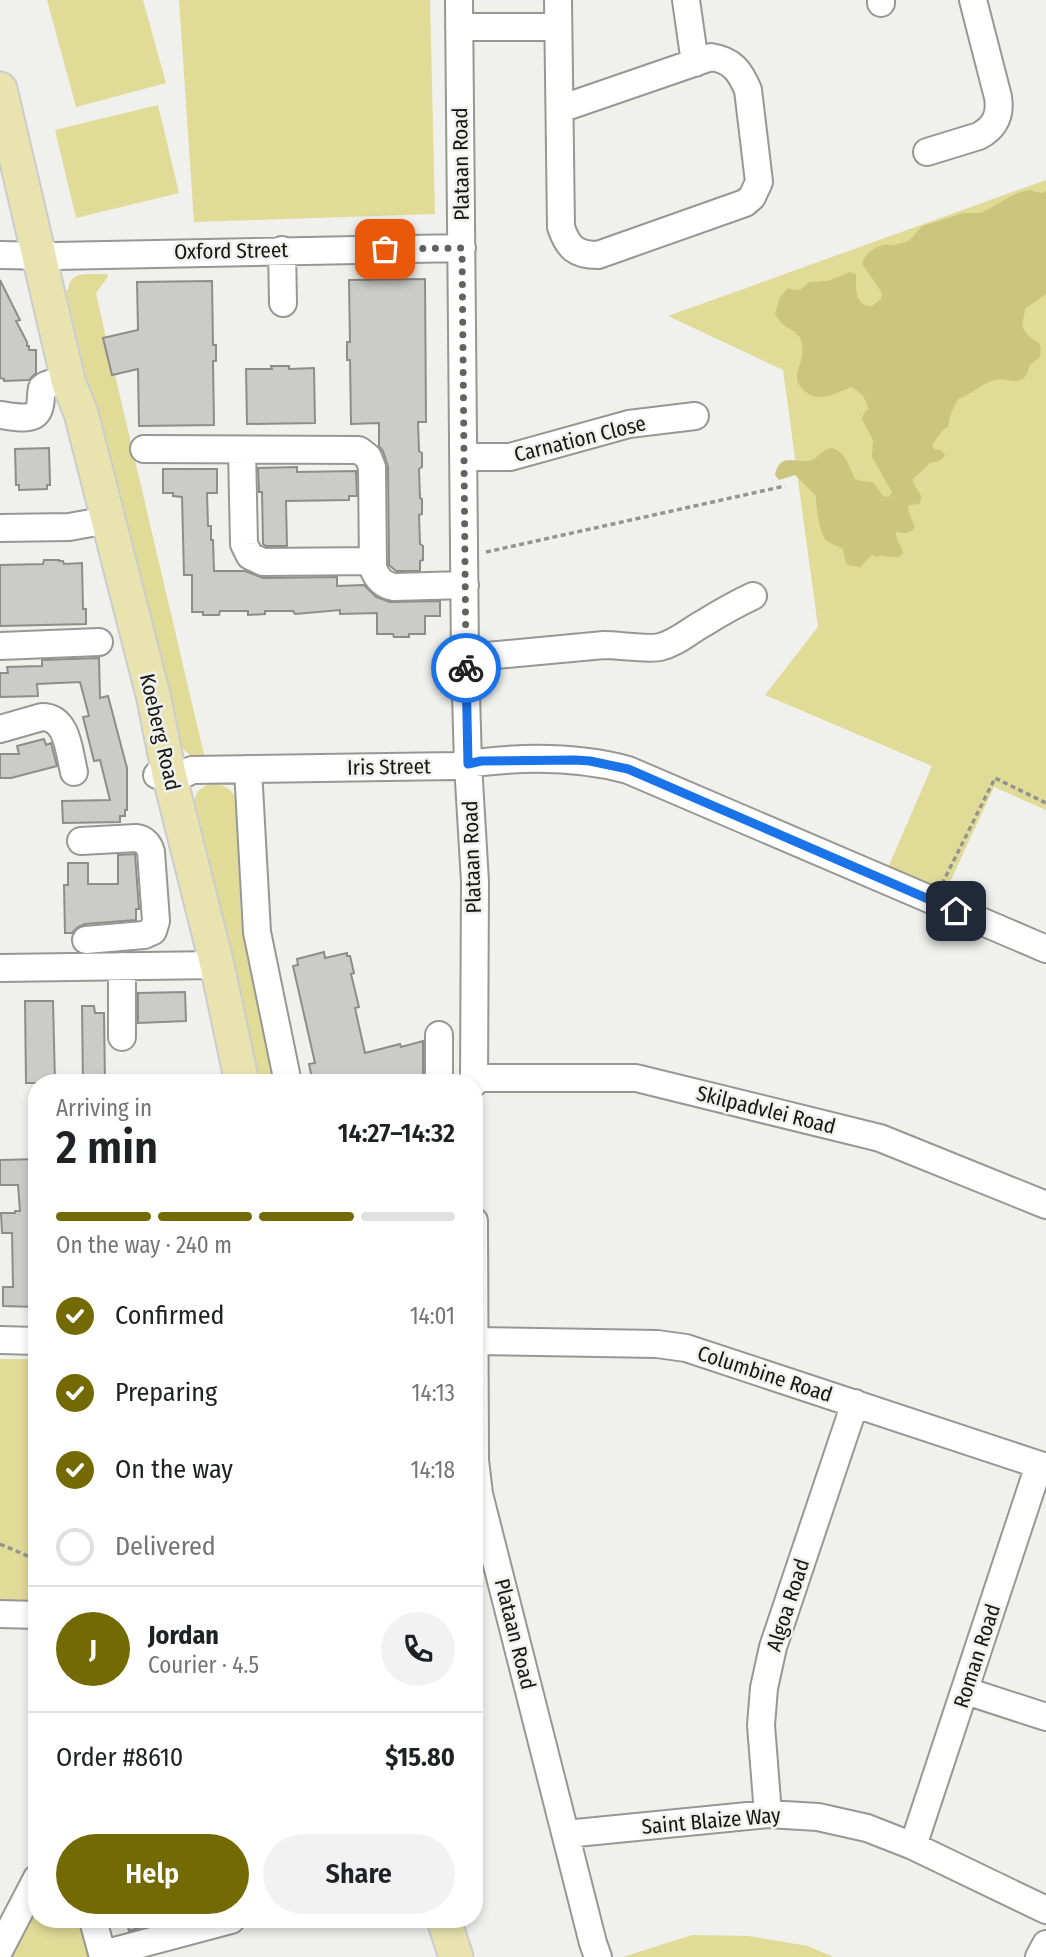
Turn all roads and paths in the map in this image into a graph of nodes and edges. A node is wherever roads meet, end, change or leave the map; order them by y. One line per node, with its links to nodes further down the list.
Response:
1 (459, 0): 5 (street, Plataan Road)
2 (558, 0): 6 (street)
3 (686, 0): 7 (street)
4 (973, 0): 10 (street)
5 (459, 27): 6 (street); 11 (street, Plataan Road)
6 (558, 27): 9 (street)
7 (695, 63): 9 (street); 9 (street)
8 (0, 89): 13 (main road, Koeberg Road)
9 (559, 109)
10 (927, 152)
11 (462, 248): 12 (street, Oxford Street); 21 (street, Plataan Road)
12 (282, 250): 13 (street, Oxford Street); 15 (street)
13 (38, 254): 14 (street, Oxford Street); 16 (main road, Koeberg Road)
14 (0, 255)
15 (283, 303)
16 (68, 381): 17 (street); 23 (main road, Koeberg Road)
17 (0, 415)
18 (695, 416): 21 (street, Carnation Close)
19 (144, 449): 20 (street)
20 (242, 450): 26 (street); 26 (street)
21 (464, 457): 25 (street, Plataan Road)
22 (785, 486): 25 (path)
23 (102, 521): 24 (street); 36 (main road, Koeberg Road)
24 (0, 528)
25 (465, 557): 27 (street, Plataan Road)
26 (373, 561): 27 (street)
27 (465, 585): 31 (street, Plataan Road)
28 (753, 596): 31 (street)
29 (99, 642): 30 (street)
30 (0, 646)
31 (465, 658): 33 (street, Plataan Road)
32 (0, 729): 35 (street)
33 (468, 764): 34 (street, Iris Street); 39 (street, Iris Street); 52 (street, Plataan Road)
34 (248, 769): 36 (street, Iris Street); 50 (street)
35 (74, 772)
36 (163, 775): 43 (main road, Koeberg Road)
37 (1046, 803): 39 (path)
38 (81, 841): 40 (street)
39 (934, 901): 42 (street, Iris Street)
40 (130, 936): 41 (street); 44 (street)
41 (86, 940)
42 (1046, 950)
43 (211, 965): 44 (street); 48 (main road, Koeberg Road); 49 (main road, Koeberg Road)
44 (127, 966): 45 (street); 47 (street)
45 (0, 968)
46 (439, 1035): 51 (street)
47 (122, 1037)
48 (229, 1074)
49 (240, 1074)
50 (286, 1074)
51 (439, 1074)
52 (474, 1074)
53 (483, 1080): 54 (street, Skilpadvlei Road)
54 (1046, 1205)
55 (0, 1340): 56 (street)
56 (28, 1341)
57 (483, 1341): 58 (street, Columbine Road)
58 (855, 1403): 59 (street, Columbine Road); 67 (street, Algoa Road)
59 (1043, 1466): 65 (street, Roman Road)
60 (483, 1510): 68 (street, Plataan Road)
61 (0, 1544): 62 (path)
62 (28, 1556)
63 (0, 1614): 64 (street)
64 (28, 1615)
65 (965, 1691): 66 (street); 69 (street, Roman Road)
66 (1046, 1717)
67 (768, 1814): 68 (street, Saint Blaize Way); 69 (street, Saint Blaize Way)
68 (566, 1834): 79 (street, Plataan Road)
69 (913, 1846): 71 (street, Saint Blaize Way)
70 (28, 1895): 76 (street)
71 (1046, 1910)
72 (95, 1928): 77 (street)
73 (180, 1928): 77 (street)
74 (447, 1928): 78 (main road)
75 (1046, 1944): 80 (street)
76 (0, 1949)
77 (103, 1956)
78 (456, 1957)
79 (598, 1957)
80 (1039, 1957)

